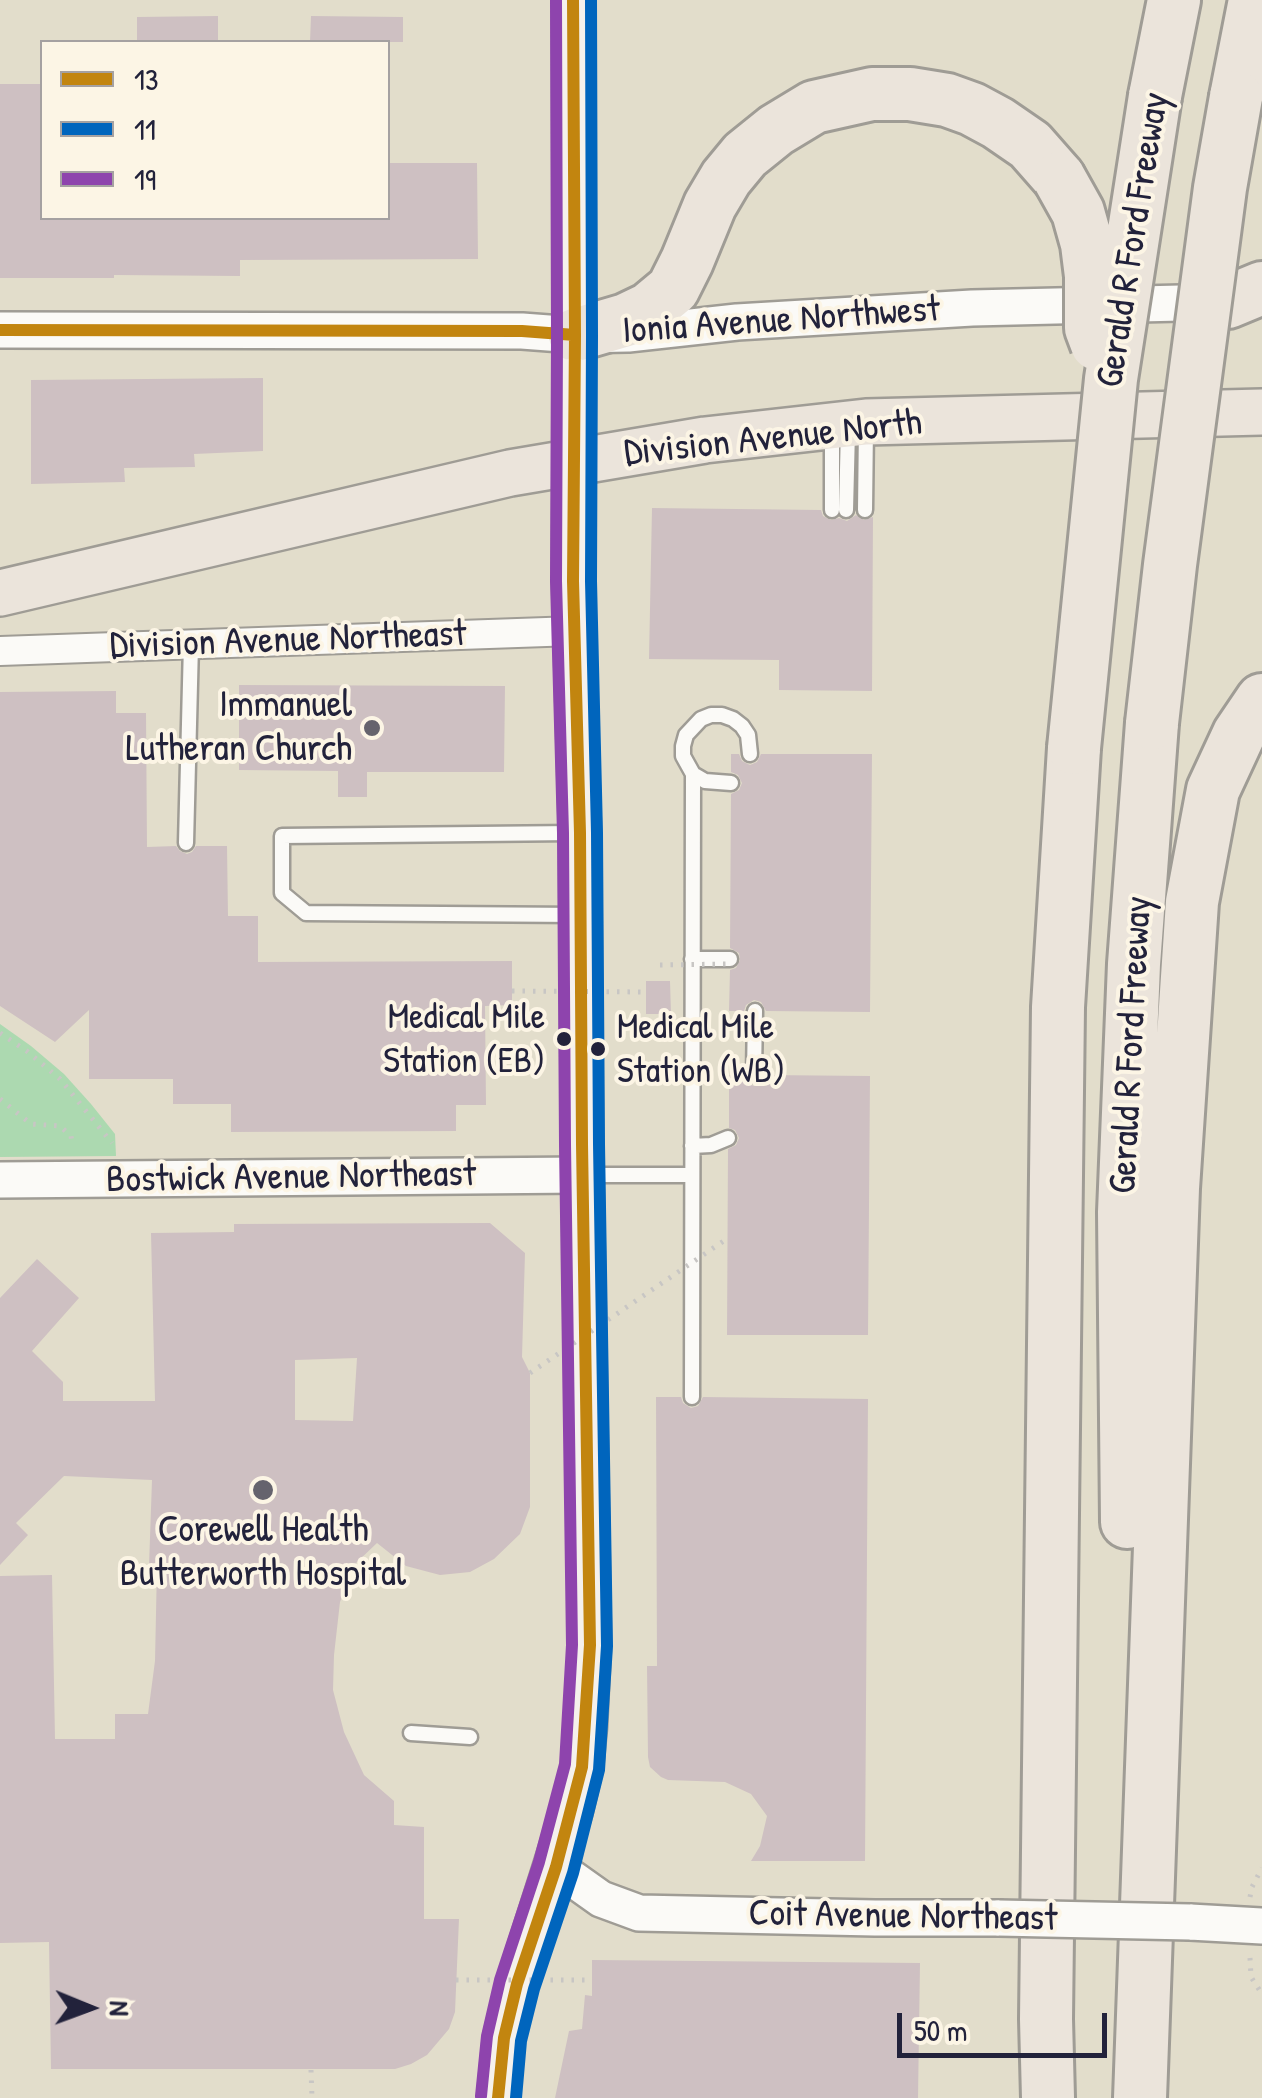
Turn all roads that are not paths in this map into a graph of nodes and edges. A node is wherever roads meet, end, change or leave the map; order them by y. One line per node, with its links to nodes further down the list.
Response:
1 (573, 0): 6 (main road)
2 (1174, 0): 7 (highway, Gerald R Ford Freeway, bridge)
3 (1255, 0): 39 (highway, Gerald R Ford Freeway, bridge)
4 (1251, 298): 6 (street, Ionia Avenue Northwest)
5 (0, 330): 6 (street, Ionia Avenue Northwest)
6 (575, 357): 7 (highway, bridge); 13 (main road, bridge)
7 (1111, 379): 38 (highway, Gerald R Ford Freeway, bridge)
8 (1262, 412): 9 (main road, Division Avenue North)
9 (849, 424): 10 (lane); 11 (lane); 12 (main road, Division Avenue North)
10 (839, 510)
11 (865, 510)
12 (0, 593)
13 (575, 631): 14 (street, Division Avenue Northeast); 20 (main road)
14 (190, 643): 15 (street, Division Avenue Northeast); 21 (lane)
15 (0, 650)
16 (1262, 700): 39 (highway)
17 (750, 754): 18 (lane)
18 (694, 774): 19 (lane); 23 (lane)
19 (730, 782)
20 (580, 833): 22 (main road); 22 (lane)
21 (186, 842)
22 (581, 915): 29 (main road)
23 (692, 959): 24 (lane); 28 (lane)
24 (730, 962)
25 (755, 1011): 26 (lane)
26 (754, 1075)
27 (728, 1138): 28 (lane)
28 (692, 1146): 30 (lane)
29 (582, 1175): 30 (lane); 31 (street, Bostwick Avenue Northeast); 35 (main road)
30 (692, 1175): 32 (lane)
31 (0, 1180)
32 (692, 1397)
33 (411, 1733): 34 (lane)
34 (470, 1737)
35 (556, 1867): 36 (street, Coit Avenue Northeast, bridge); 37 (main road)
36 (1254, 1929)
37 (498, 2098)
38 (1046, 2098)
39 (1137, 2098)

